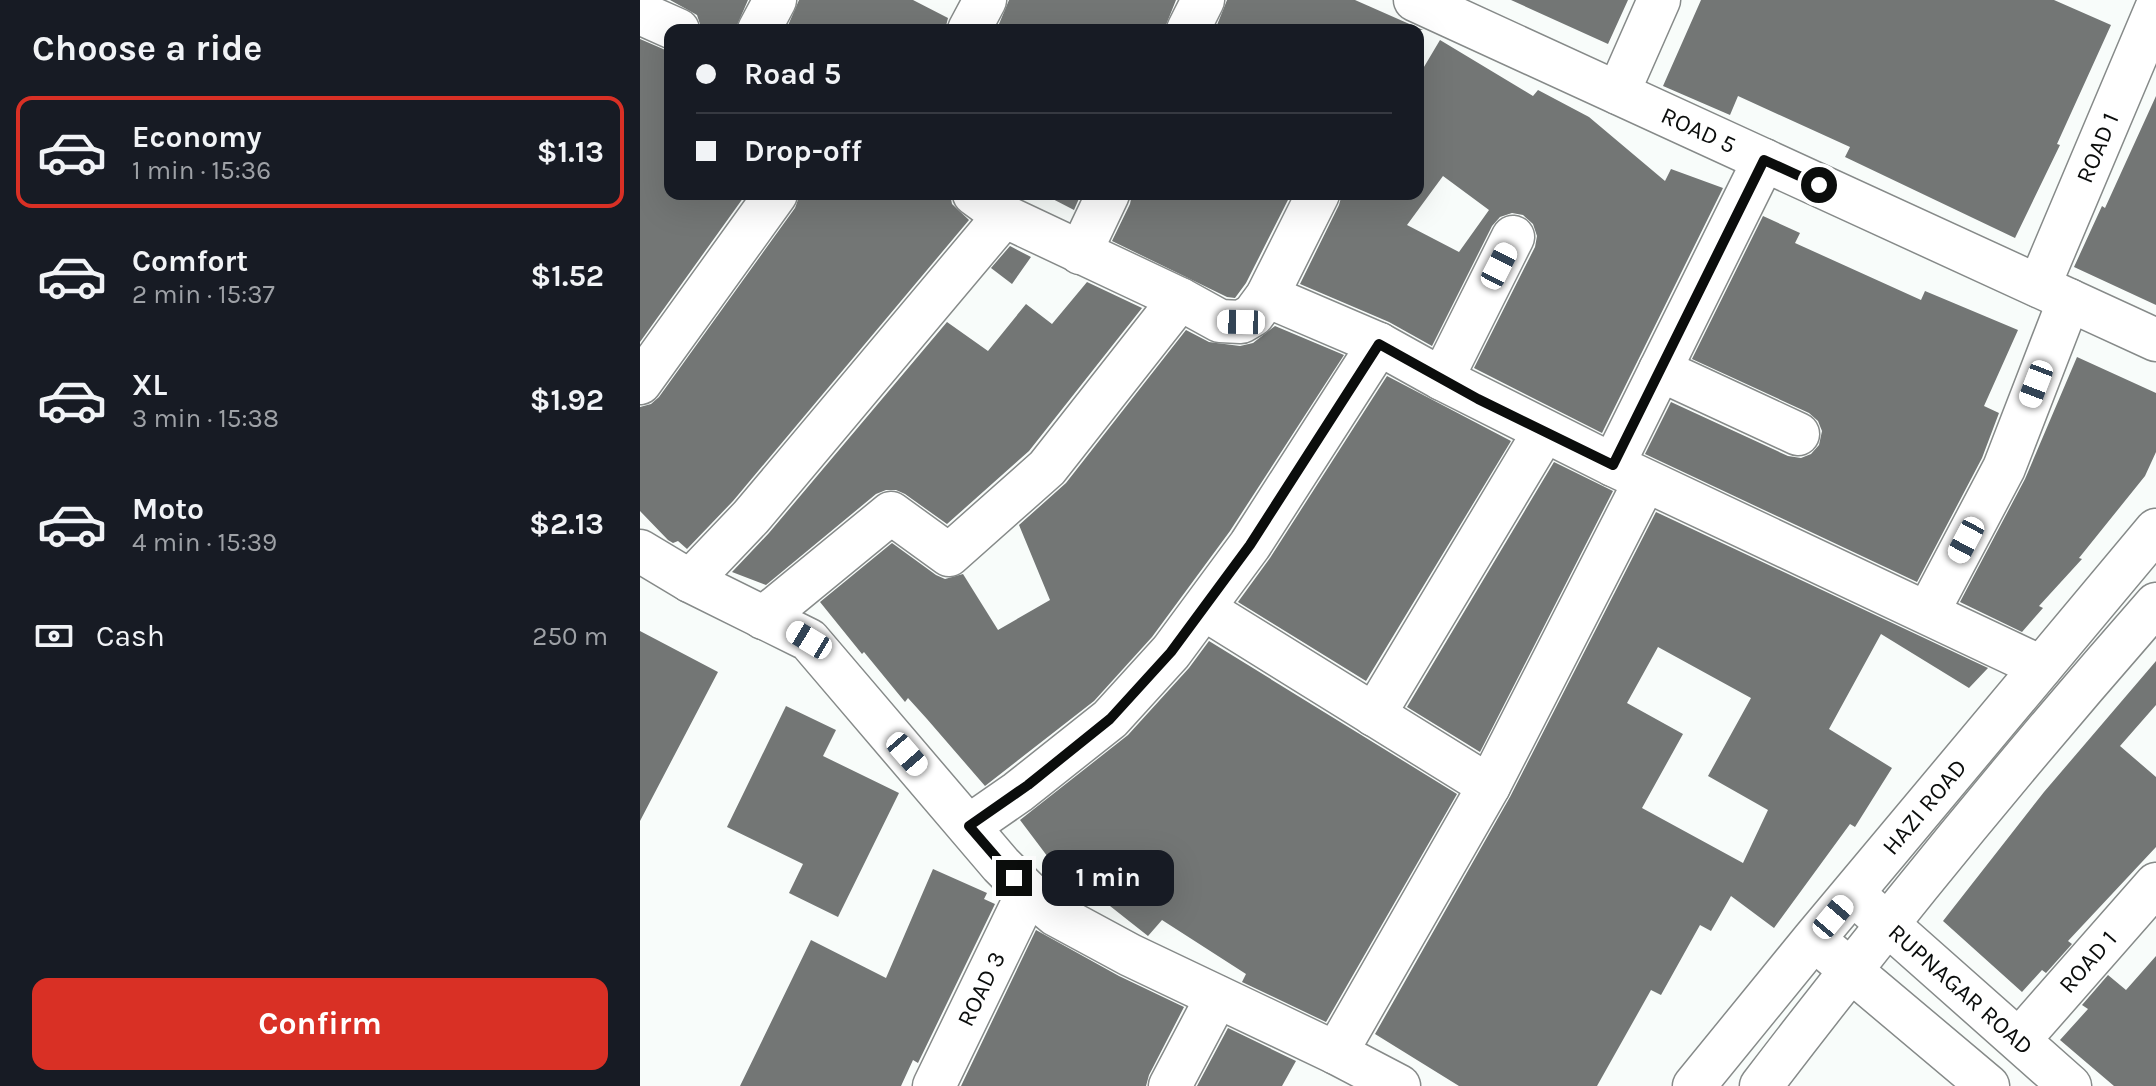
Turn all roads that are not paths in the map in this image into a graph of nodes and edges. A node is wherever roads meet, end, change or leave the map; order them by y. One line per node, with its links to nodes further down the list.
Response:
1 (775, 0): 7 (street)
2 (985, 0): 8 (street)
3 (1203, 0): 9 (street)
4 (1659, 0): 10 (street)
5 (2156, 9): 18 (street, ROAD 1)
6 (1418, 12): 10 (street, ROAD 5)
7 (762, 24)
8 (972, 24)
9 (1191, 24)
10 (1618, 93): 11 (street, ROAD 5)
11 (1764, 160): 18 (street, ROAD 5); 23 (street)
12 (772, 200): 25 (street)
13 (1105, 200): 17 (street)
14 (1315, 200): 19 (street)
15 (989, 205): 17 (street); 31 (street)
16 (1513, 237): 24 (street)
17 (1080, 253): 20 (street)
18 (2054, 293): 21 (street, ROAD 5); 34 (street, ROAD 1)
19 (1267, 296): 20 (street); 22 (street)
20 (1180, 299): 35 (street)
21 (2156, 340)
22 (1379, 344): 24 (street); 33 (street)
23 (1660, 370): 27 (street); 28 (street)
24 (1442, 379): 26 (street)
25 (640, 383)
26 (1544, 432): 28 (street); 37 (street)
27 (1798, 434)
28 (1629, 473): 34 (street); 38 (street)
29 (2156, 530): 36 (street, HAZI ROAD)
30 (640, 551): 31 (street)
31 (690, 581): 35 (street)
32 (2156, 604): 43 (street)
33 (1204, 609): 37 (street); 39 (street)
34 (1928, 612): 36 (street)
35 (763, 618): 39 (street)
36 (2041, 667): 42 (street, HAZI ROAD)
37 (1374, 715): 38 (street)
38 (1489, 786): 48 (street)
39 (969, 826): 41 (street)
40 (2156, 884): 47 (street, ROAD 1)
41 (1028, 892): 46 (street); 49 (street, ROAD 3)
42 (1852, 894): 43 (street, RUPNAGAR ROAD); 44 (street, HAZI ROAD)
43 (1888, 924): 45 (street); 47 (street, RUPNAGAR ROAD)
44 (1813, 940): 45 (street); 52 (street, HAZI ROAD)
45 (1850, 969): 53 (street); 54 (street)
46 (1217, 997): 48 (street); 50 (street)
47 (2019, 1040): 55 (street, RUPNAGAR ROAD)
48 (1336, 1053): 51 (street)
49 (934, 1086)
50 (1170, 1086)
51 (1399, 1086)
52 (1694, 1086)
53 (1761, 1086)
54 (1988, 1086)
55 (2070, 1086)

